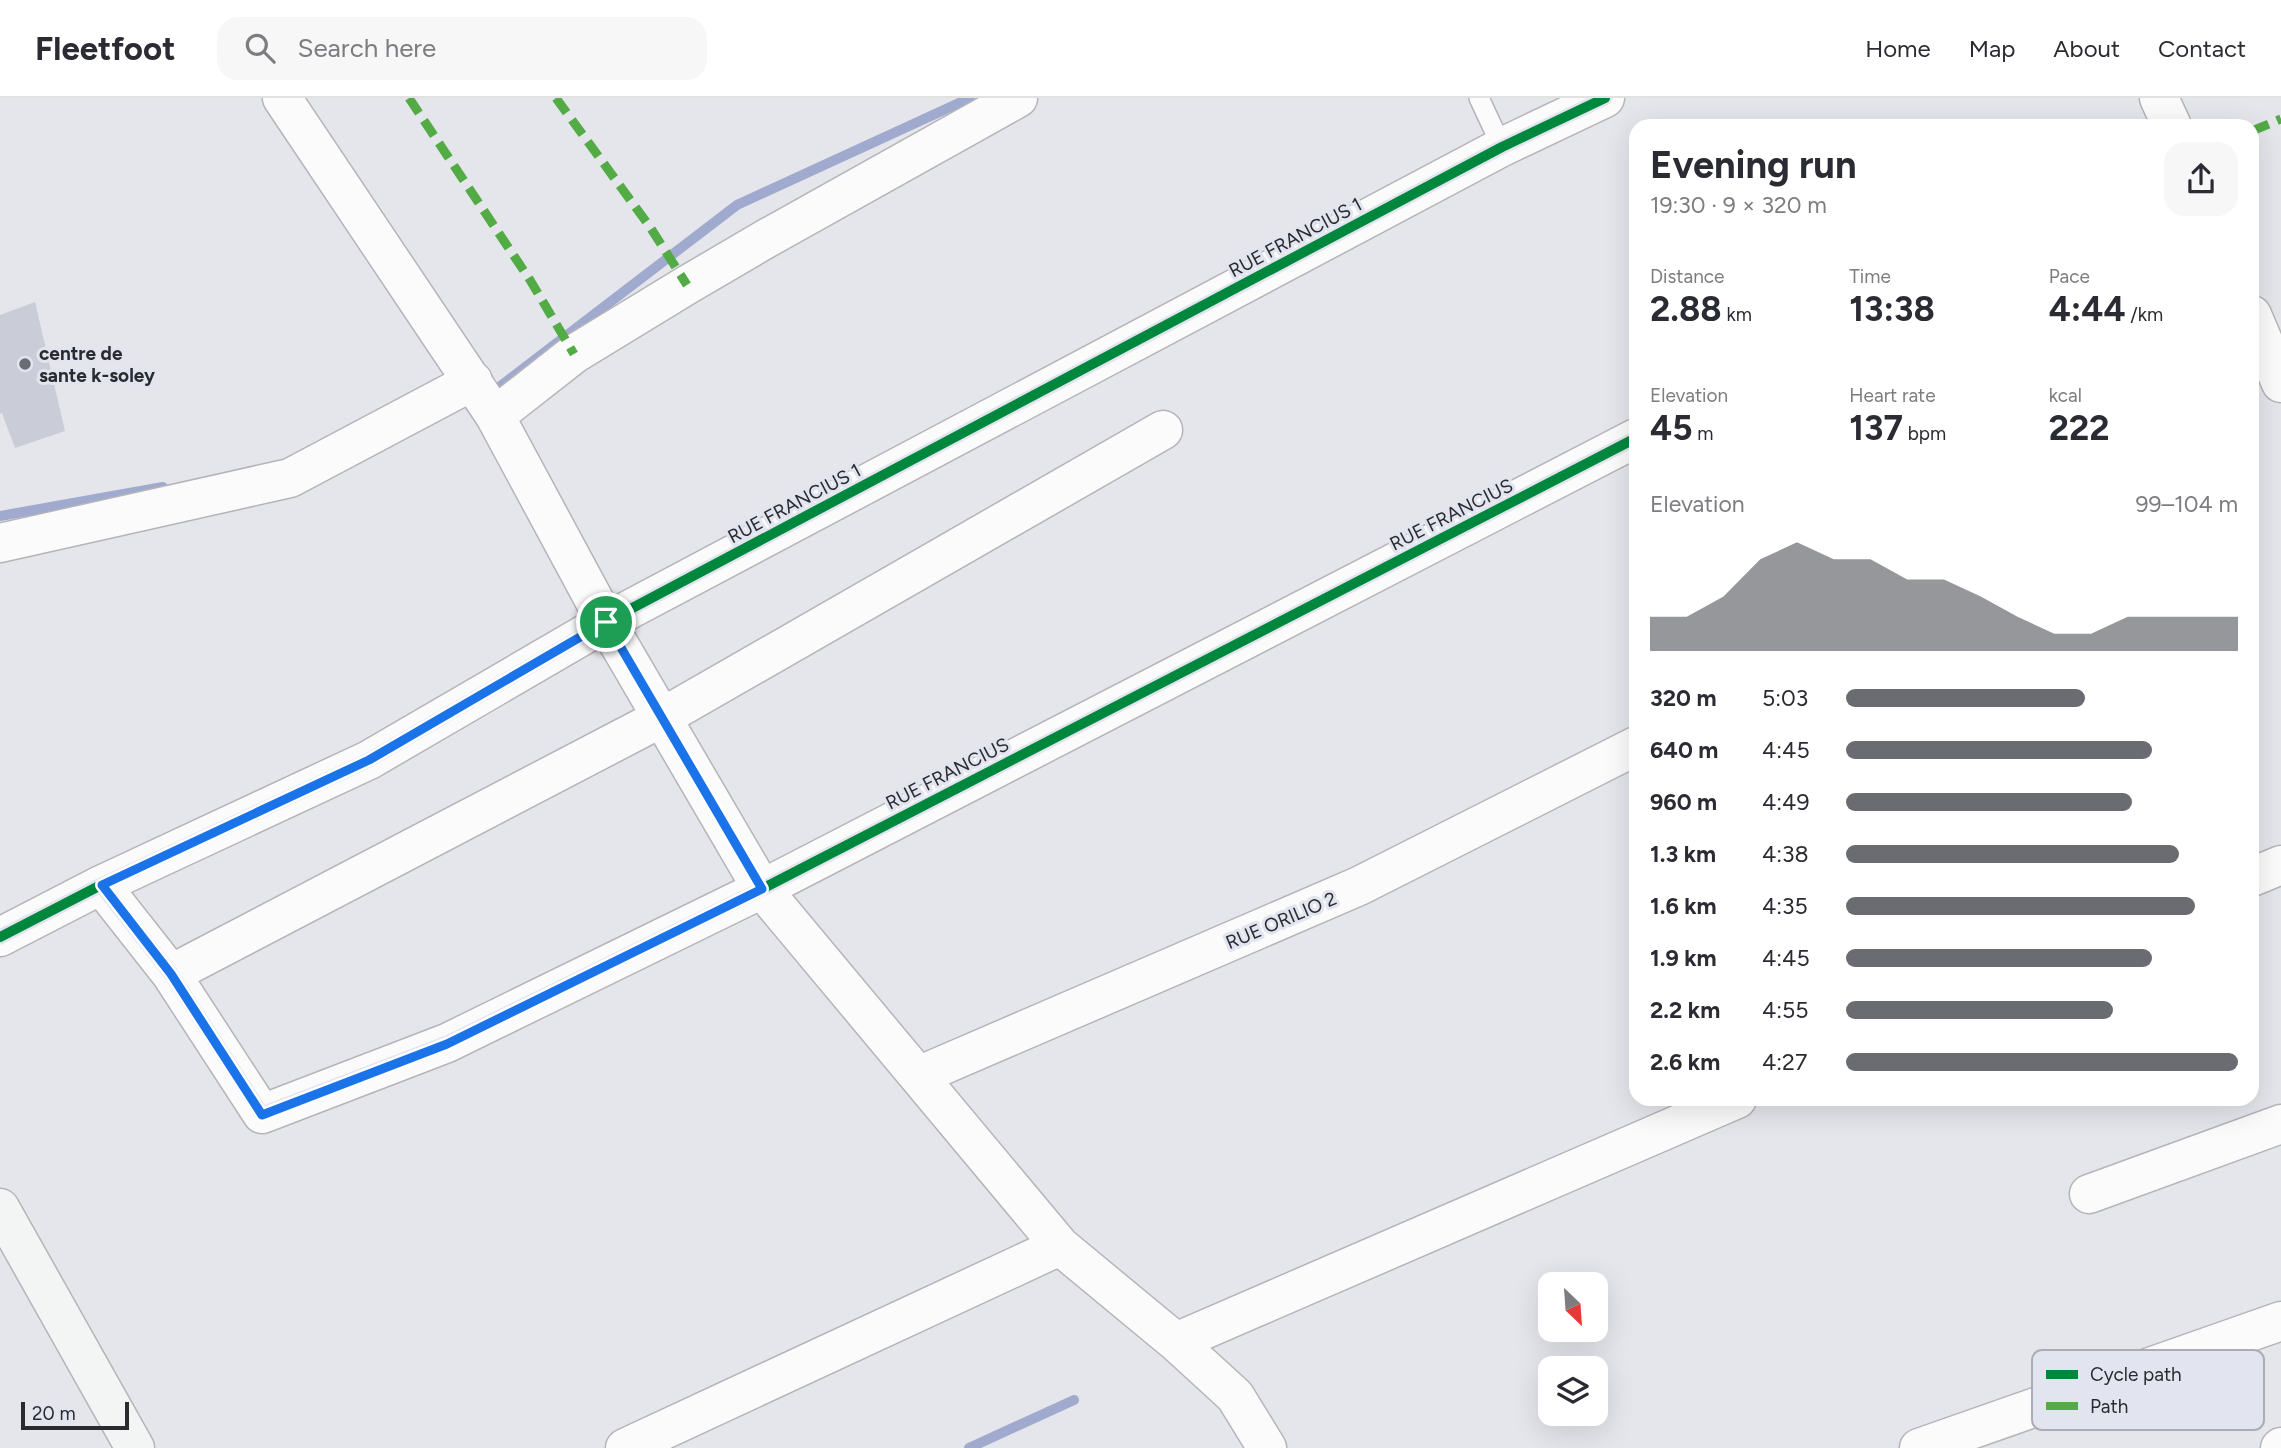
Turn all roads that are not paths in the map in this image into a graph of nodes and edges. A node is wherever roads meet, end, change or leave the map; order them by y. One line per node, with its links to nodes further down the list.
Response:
1 (282, 98): 9 (street)
2 (1018, 98): 11 (street)
3 (1479, 98): 7 (lane)
4 (1605, 98): 7 (street, RUE FRANCIUS 1)
5 (2159, 98): 6 (street)
6 (2169, 119)
7 (1502, 147): 15 (street, RUE FRANCIUS 1)
8 (2259, 331): 10 (street)
9 (473, 381): 11 (street); 14 (street)
10 (2281, 383)
11 (495, 416): 15 (street)
12 (1163, 430): 16 (street)
13 (1629, 442): 21 (street, RUE FRANCIUS)
14 (0, 543)
15 (606, 622): 16 (street); 20 (street, RUE FRANCIUS 1)
16 (661, 718): 21 (street); 23 (street)
17 (1629, 750): 24 (street, RUE ORILIO 2)
18 (2281, 866): 19 (street)
19 (2259, 874)
20 (102, 885): 22 (street, RUE FRANCIUS 1); 23 (street)
21 (762, 889): 23 (street, RUE FRANCIUS); 24 (street)
22 (0, 937)
23 (171, 974)
24 (918, 1076): 29 (street)
25 (1721, 1106): 31 (street)
26 (2281, 1124): 27 (street)
27 (2089, 1194)
28 (4, 1223): 34 (street)
29 (1060, 1246): 31 (street); 35 (street)
30 (2281, 1321): 32 (street)
31 (1176, 1342): 36 (street)
32 (2198, 1350)
33 (2032, 1408): 37 (street)
34 (135, 1448)
35 (625, 1448)
36 (1267, 1448)
37 (1919, 1448)

